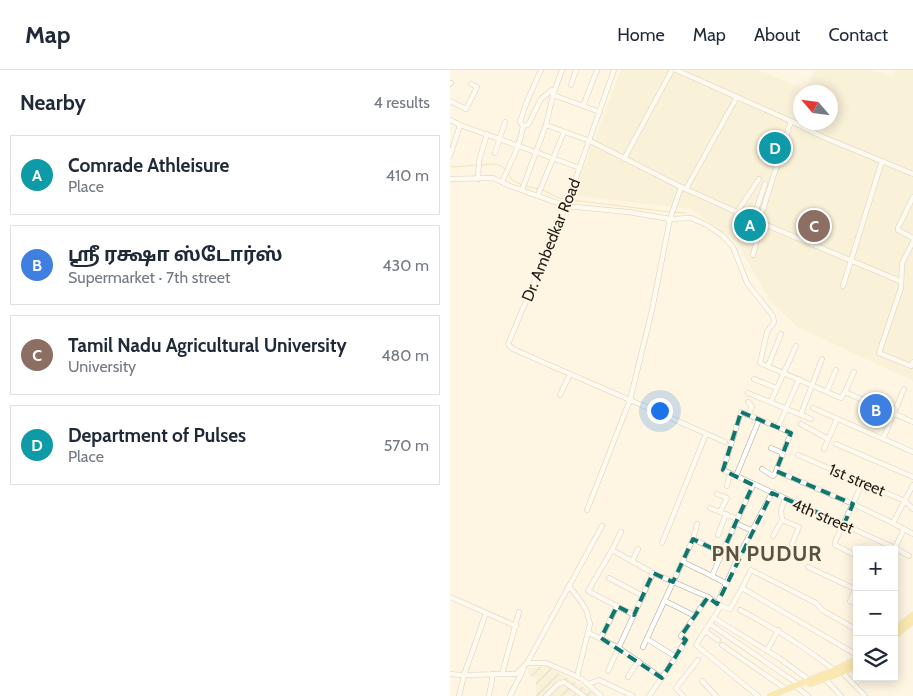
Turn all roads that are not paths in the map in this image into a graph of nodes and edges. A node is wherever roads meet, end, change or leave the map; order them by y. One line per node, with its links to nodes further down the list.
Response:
1 (542, 70): 19 (street)
2 (562, 70): 9 (street)
3 (576, 70): 8 (street)
4 (597, 70): 12 (street)
5 (614, 70): 13 (street, Dr. Ambedkar Road)
6 (674, 70): 10 (street); 31 (street)
7 (471, 84): 11 (street)
8 (571, 85)
9 (554, 93): 12 (street); 18 (street); 19 (street)
10 (737, 97): 15 (street); 42 (street)
11 (450, 101)
12 (584, 106): 13 (street)
13 (600, 112): 23 (street, Dr. Ambedkar Road)
14 (450, 120): 17 (street)
15 (791, 121): 29 (street); 32 (street)
16 (505, 122): 22 (street)
17 (460, 125): 21 (street); 28 (street)
18 (546, 125): 20 (street); 25 (street)
19 (523, 126): 24 (street)
20 (564, 132): 23 (street); 30 (street)
21 (487, 134): 22 (street); 38 (street)
22 (499, 138): 24 (street); 26 (street)
23 (590, 141): 31 (street); 35 (street, Dr. Ambedkar Road)
24 (517, 145): 25 (street); 40 (street)
25 (536, 152): 30 (street); 43 (street)
26 (495, 153)
27 (768, 154): 29 (street)
28 (450, 156)
29 (781, 158): 34 (street)
30 (553, 159): 35 (street); 44 (street)
31 (624, 159): 42 (street)
32 (882, 161): 36 (street); 54 (street)
33 (772, 165): 34 (street)
34 (778, 167): 50 (street)
35 (580, 168): 46 (street, Dr. Ambedkar Road)
36 (913, 174)
37 (450, 179): 38 (street)
38 (478, 179): 40 (street)
39 (759, 179): 47 (street)
40 (502, 182): 43 (street)
41 (765, 184): 49 (street)
42 (683, 188): 47 (street); 48 (street)
43 (522, 190): 44 (street)
44 (538, 195): 46 (street)
45 (913, 197): 52 (street)
46 (566, 206): 48 (street); 65 (street, Dr. Ambedkar Road)
47 (738, 213): 49 (street); 51 (street)
48 (671, 214): 61 (street); 75 (street)
49 (753, 219): 50 (street)
50 (760, 223): 51 (street); 54 (street)
51 (757, 240): 53 (street)
52 (913, 240): 55 (street)
53 (753, 255)
54 (851, 261): 55 (street); 56 (street)
55 (900, 281): 60 (street)
56 (843, 286)
57 (780, 334): 61 (street)
58 (796, 346): 63 (street)
59 (822, 360): 68 (street)
60 (913, 362)
61 (768, 366): 63 (street)
62 (836, 370): 71 (street)
63 (784, 372): 67 (street); 69 (street)
64 (854, 372): 72 (street)
65 (570, 374): 74 (street); 75 (street)
66 (754, 379): 69 (street)
67 (799, 379): 68 (street); 78 (street)
68 (812, 384): 71 (street); 80 (street)
69 (776, 388): 76 (street)
70 (904, 390): 81 (street)
71 (828, 391): 72 (street)
72 (846, 392): 81 (street)
73 (748, 393): 76 (street)
74 (560, 395)
75 (630, 400): 89 (street); 114 (street)
76 (770, 401): 78 (street)
77 (748, 402): 82 (street)
78 (786, 407): 80 (street); 88 (street)
79 (813, 408): 84 (street)
80 (801, 414): 83 (street)
81 (894, 414): 86 (street); 91 (street)
82 (748, 415): 85 (street); 101 (street, 4th street)
83 (810, 419)
84 (837, 419): 90 (street); 91 (street)
85 (759, 420): 88 (street); 101 (street)
86 (913, 422)
87 (801, 424): 90 (street)
88 (778, 427): 97 (street)
89 (706, 434): 92 (street); 130 (street)
90 (828, 439): 95 (street)
91 (883, 439): 96 (street)
92 (725, 442)
93 (836, 444): 102 (street)
94 (771, 448): 97 (street)
95 (824, 449)
96 (913, 452)
97 (783, 453): 100 (street)
98 (798, 456): 103 (street, 1st street)
99 (762, 469): 100 (street)
100 (777, 471): 111 (street)
101 (736, 476): 104 (street, 4th street); 106 (street)
102 (913, 476)
103 (863, 482): 110 (street, 1st street); 111 (street)
104 (753, 485): 107 (street, 4th street); 118 (street)
105 (913, 485): 110 (street)
106 (727, 486)
107 (772, 493): 109 (street, 4th street); 124 (street)
108 (717, 494): 115 (street)
109 (785, 499): 117 (street); 121 (street, 4th street)
110 (905, 501): 113 (street, 1st street); 119 (street)
111 (853, 504): 119 (street); 121 (street)
112 (710, 508): 115 (street)
113 (913, 509)
114 (587, 510)
115 (720, 512): 116 (street)
116 (726, 514): 118 (street); 127 (street)
117 (782, 520): 128 (street); 131 (street)
118 (736, 521): 124 (street); 137 (street)
119 (893, 523): 123 (street)
120 (697, 524): 129 (street)
121 (844, 524): 132 (street, 4th street); 138 (street)
122 (602, 526): 148 (street)
123 (904, 529): 126 (street); 133 (street)
124 (753, 531): 147 (street)
125 (621, 532): 135 (street)
126 (913, 534)
127 (718, 535)
128 (773, 536)
129 (694, 539): 137 (street); 141 (street)
130 (662, 543)
131 (792, 544)
132 (888, 546)
133 (896, 546)
134 (638, 549): 140 (street)
135 (612, 550): 140 (street); 156 (street)
136 (898, 551): 139 (street, 4th street)
137 (722, 553): 144 (street)
138 (853, 554)
139 (909, 556)
140 (632, 561): 143 (street)
141 (683, 562): 144 (street); 146 (street)
142 (808, 567): 150 (street)
143 (653, 573): 146 (street); 151 (street)
144 (712, 576): 147 (street)
145 (609, 578): 151 (street)
146 (673, 582): 153 (street); 154 (street)
147 (727, 584): 155 (street)
148 (569, 586): 171 (street); 185 (street)
149 (742, 588): 155 (street); 168 (street); 180 (street)
150 (854, 591)
151 (643, 596): 160 (street)
152 (450, 597): 159 (street)
153 (708, 597): 155 (street); 162 (street)
154 (665, 601): 162 (street); 174 (street)
155 (719, 605): 163 (street)
156 (617, 606): 160 (street); 173 (street)
157 (740, 610): 169 (street)
158 (519, 612): 167 (street)
159 (486, 613): 167 (street); 192 (street)
160 (634, 615): 178 (street)
161 (913, 615): 166 (main road)
162 (695, 616): 181 (street)
163 (714, 618): 165 (street); 179 (street)
164 (913, 621): 172 (main road)
165 (710, 624): 170 (street); 200 (street)
166 (898, 625)
167 (516, 626): 191 (street)
168 (853, 628)
169 (778, 630): 179 (street); 187 (street)
170 (705, 631): 175 (street); 212 (street)
171 (589, 633): 173 (street); 193 (street)
172 (895, 636)
173 (601, 638): 178 (street)
174 (647, 639): 177 (street); 181 (street)
175 (718, 640)
176 (722, 645): 201 (street)
177 (643, 647)
178 (619, 648): 182 (street); 188 (street)
179 (767, 650): 197 (street)
180 (853, 653)
181 (676, 657): 195 (street)
182 (638, 660): 194 (street); 195 (street)
183 (698, 660): 210 (street)
184 (853, 661): 187 (main road)
185 (527, 664): 191 (street); 193 (street); 204 (street)
186 (853, 666): 187 (main road)
187 (838, 670): 196 (main road); 197 (main road); 217 (street)
188 (608, 671)
189 (450, 674): 192 (street)
190 (493, 674): 191 (street); 192 (street); 203 (street)
191 (502, 674)
192 (464, 675): 202 (street)
193 (577, 677): 199 (street)
194 (628, 677)
195 (662, 678): 209 (street)
196 (825, 678): 200 (main road); 216 (street)
197 (809, 680): 200 (main road)
198 (702, 681): 211 (street)
199 (588, 684): 207 (street); 208 (street)
200 (798, 686): 201 (main road); 214 (main road); 215 (street)
201 (786, 689): 213 (main road)
202 (459, 696)
203 (489, 696)
204 (510, 696)
205 (546, 696): 206 (street)
206 (584, 696)
207 (601, 696)
208 (633, 696)
209 (649, 696)
210 (683, 696)
211 (716, 696)
212 (758, 696)
213 (770, 696)
214 (779, 696)
215 (808, 696)
216 (841, 696)
217 (864, 696)

